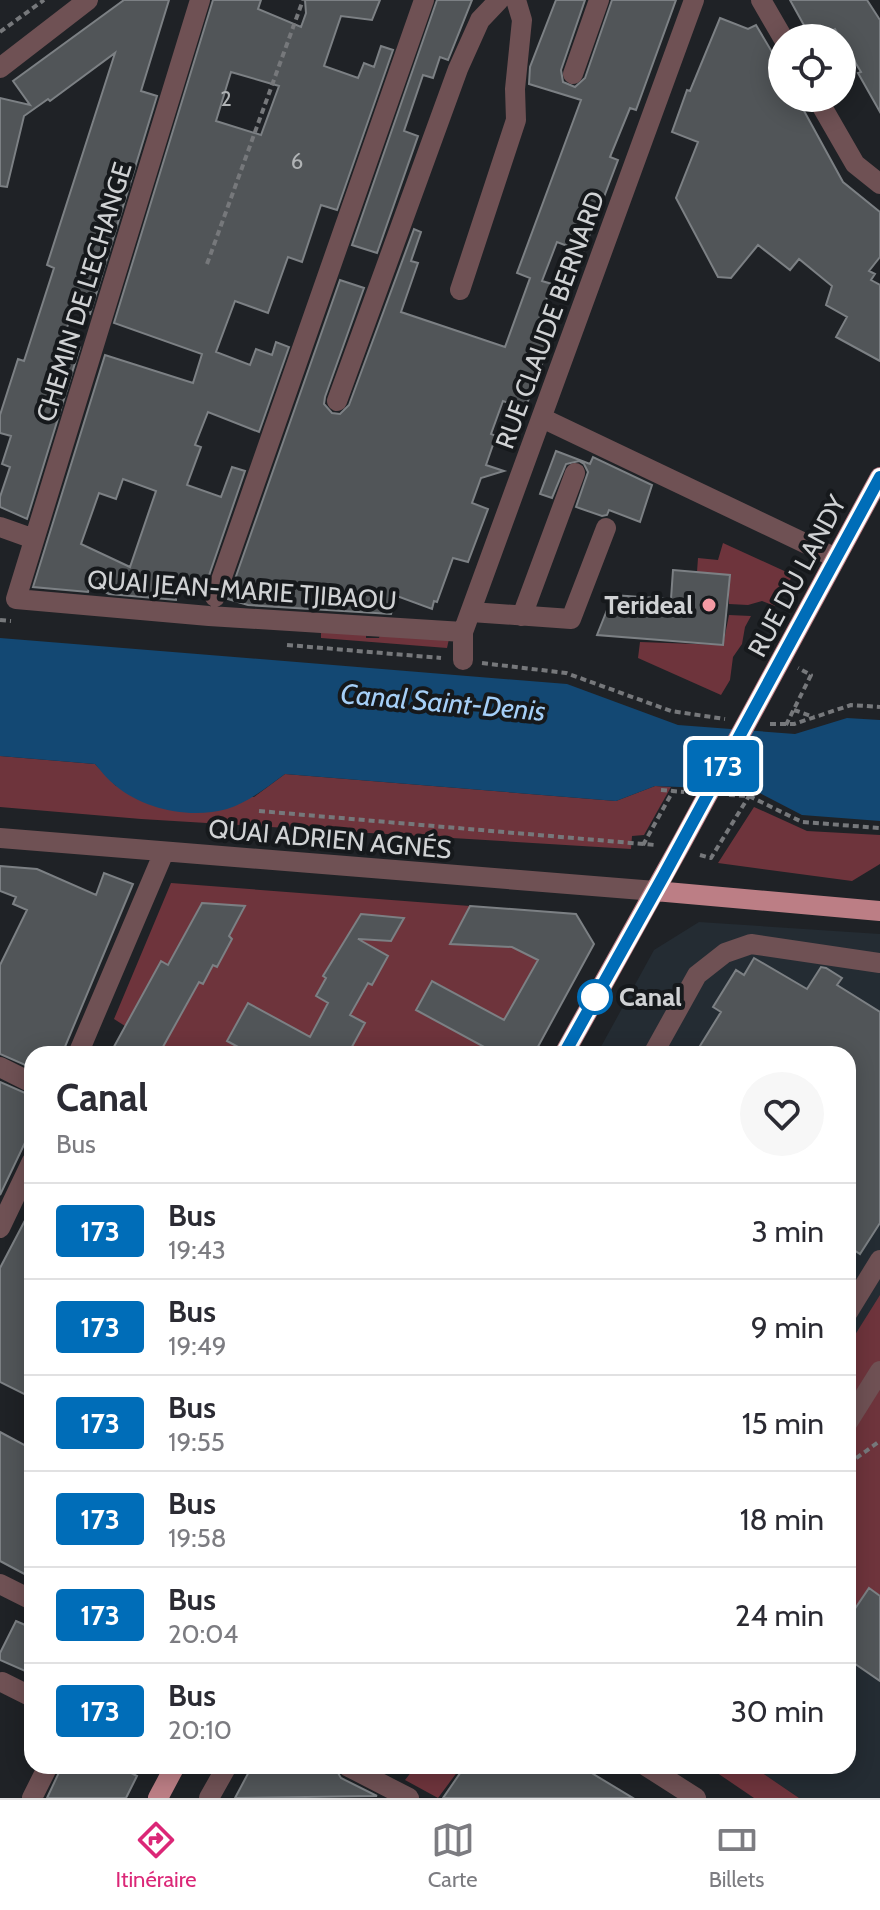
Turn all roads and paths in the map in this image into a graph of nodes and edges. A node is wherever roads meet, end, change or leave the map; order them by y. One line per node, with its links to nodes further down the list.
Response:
1 (44, 0): 12 (path)
2 (88, 0): 13 (street)
3 (200, 0): 25 (street, CHEMIN DE L'ECHANGE)
4 (303, 0): 17 (path)
5 (424, 0): 27 (street)
6 (499, 0): 19 (street)
7 (516, 0): 18 (street)
8 (599, 0): 14 (street)
9 (694, 0): 20 (street, RUE CLAUDE BERNARD)
10 (761, 0): 11 (street)
11 (775, 24)
12 (0, 32)
13 (0, 68)
14 (573, 74)
15 (825, 112): 16 (street)
16 (880, 184)
17 (207, 264)
18 (460, 290)
19 (337, 401)
20 (542, 418): 26 (street); 30 (street, RUE CLAUDE BERNARD)
21 (575, 473): 29 (street)
22 (880, 477): 26 (main road, RUE DU LANDY)
23 (0, 527): 25 (street)
24 (606, 528): 29 (street, QUAI JEAN-MARIE TJIBAOU)
25 (34, 539): 28 (street, CHEMIN DE L'ECHANGE)
26 (836, 558): 51 (main road, RUE DU LANDY)
27 (215, 597)
28 (16, 599): 30 (street, QUAI JEAN-MARIE TJIBAOU)
29 (522, 616): 30 (street, QUAI JEAN-MARIE TJIBAOU)
30 (467, 622): 31 (street, RUE CLAUDE BERNARD)
31 (463, 660): 36 (path)
32 (811, 675): 34 (path)
33 (880, 707): 35 (path)
34 (794, 710): 35 (path); 38 (path)
35 (815, 717): 38 (path)
36 (735, 720)
37 (762, 723): 38 (path)
38 (786, 725)
39 (661, 790): 40 (path)
40 (673, 791): 41 (path); 47 (path)
41 (688, 792)
42 (719, 794): 43 (path)
43 (749, 796): 45 (path); 50 (path)
44 (259, 811): 47 (path)
45 (880, 828)
46 (0, 838): 49 (street, QUAI ADRIEN AGNÉS)
47 (643, 845): 48 (path)
48 (660, 845)
49 (164, 852): 51 (street, QUAI ADRIEN AGNÉS); 54 (street)
50 (700, 855)
51 (655, 891): 52 (main road); 55 (main road)
52 (880, 911)
53 (880, 963): 56 (street)
54 (81, 1046)
55 (568, 1046)
56 (657, 1046)
57 (0, 1067): 58 (street)
58 (24, 1079)
59 (24, 1198): 60 (street)
60 (0, 1228)
61 (880, 1260): 62 (street)
62 (856, 1299)
63 (880, 1371): 64 (street)
64 (856, 1409)
65 (880, 1441): 66 (path)
66 (856, 1458)
67 (0, 1584): 68 (street)
68 (24, 1596)
69 (2, 1682): 70 (street)
70 (24, 1693)
71 (44, 1774): 76 (street)
72 (171, 1774): 77 (main road)
73 (222, 1774): 78 (street)
74 (362, 1774): 79 (street)
75 (658, 1774): 80 (street)
76 (32, 1798)
77 (158, 1798)
78 (209, 1798)
79 (409, 1798)
80 (696, 1798)

